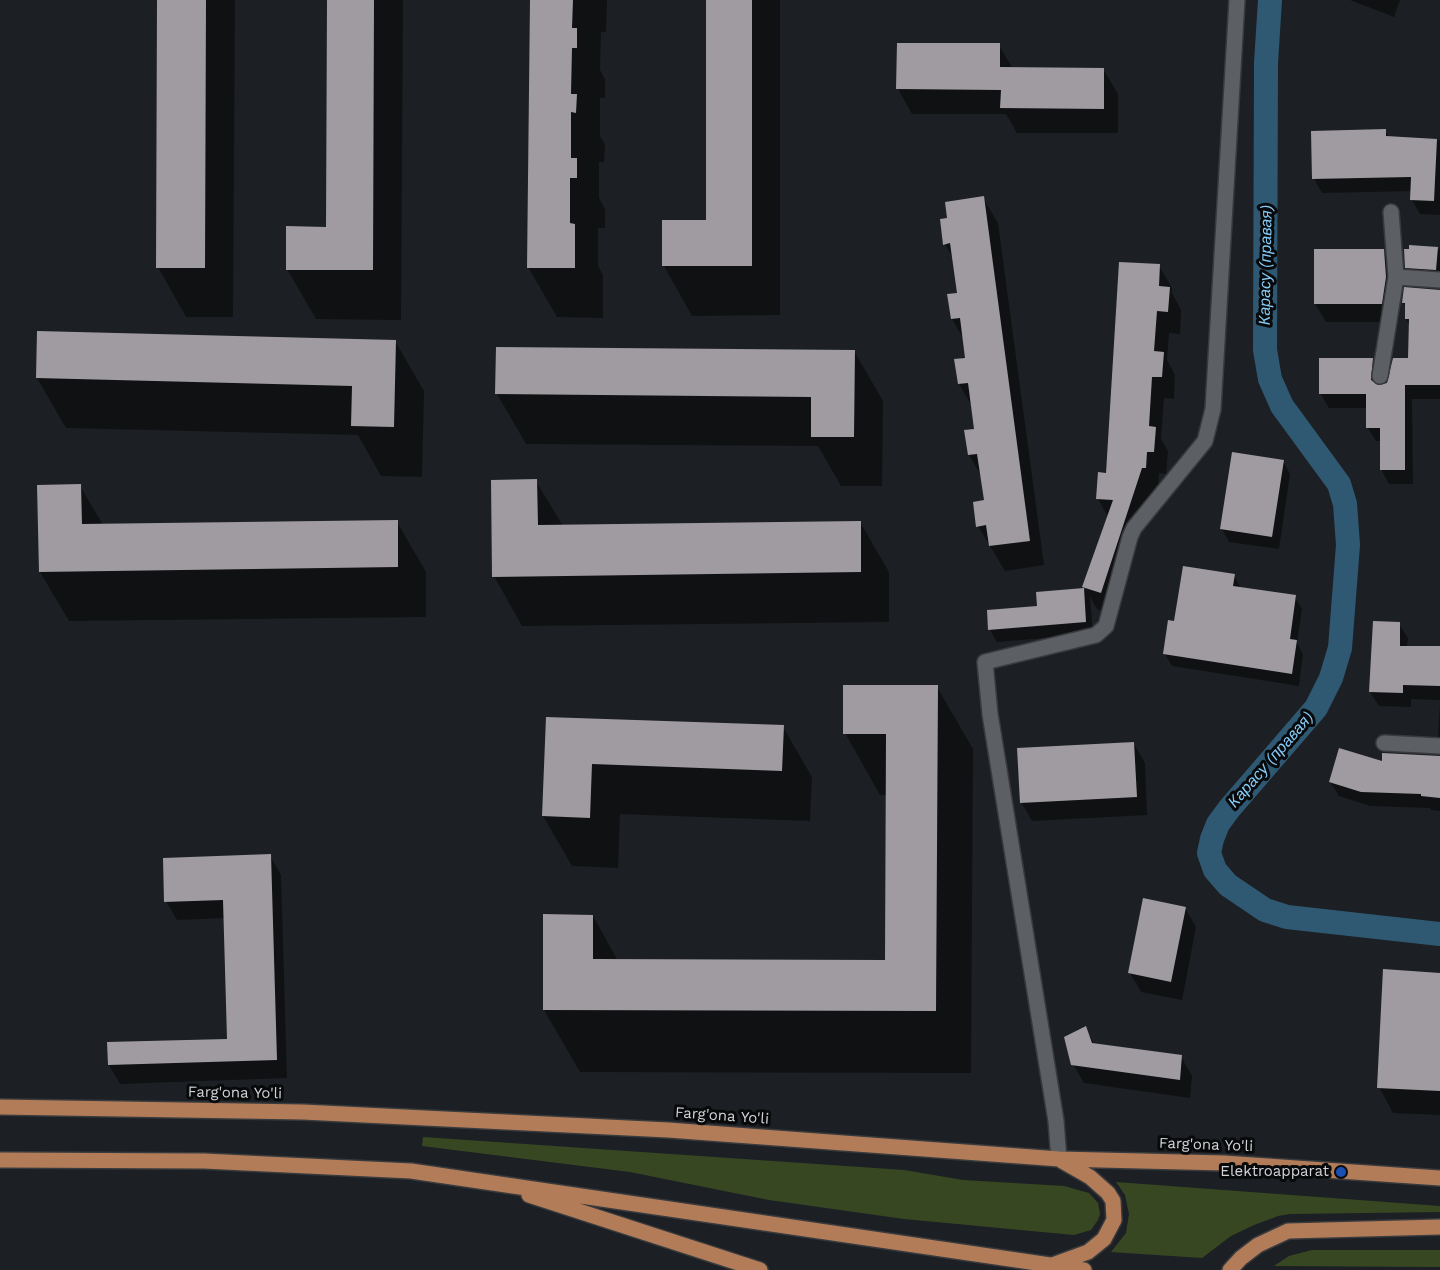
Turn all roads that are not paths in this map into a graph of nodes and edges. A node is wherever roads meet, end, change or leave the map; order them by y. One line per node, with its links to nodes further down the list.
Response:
1 (1237, 0): 9 (street)
2 (1390, 212): 3 (street)
3 (1396, 277): 4 (street); 5 (street)
4 (1440, 280)
5 (1380, 376)
6 (1384, 743): 7 (street)
7 (1440, 746)
8 (0, 1107): 9 (main road, Farg'ona Yo'li)
9 (1059, 1159): 11 (main road, Farg'ona Yo'li); 14 (main road)
10 (0, 1160): 12 (main road)
11 (1440, 1178)
12 (486, 1181): 14 (main road); 15 (main road)
13 (1440, 1227): 17 (main road)
14 (1042, 1265): 16 (main road)
15 (760, 1270)
16 (1084, 1270)
17 (1230, 1270)

